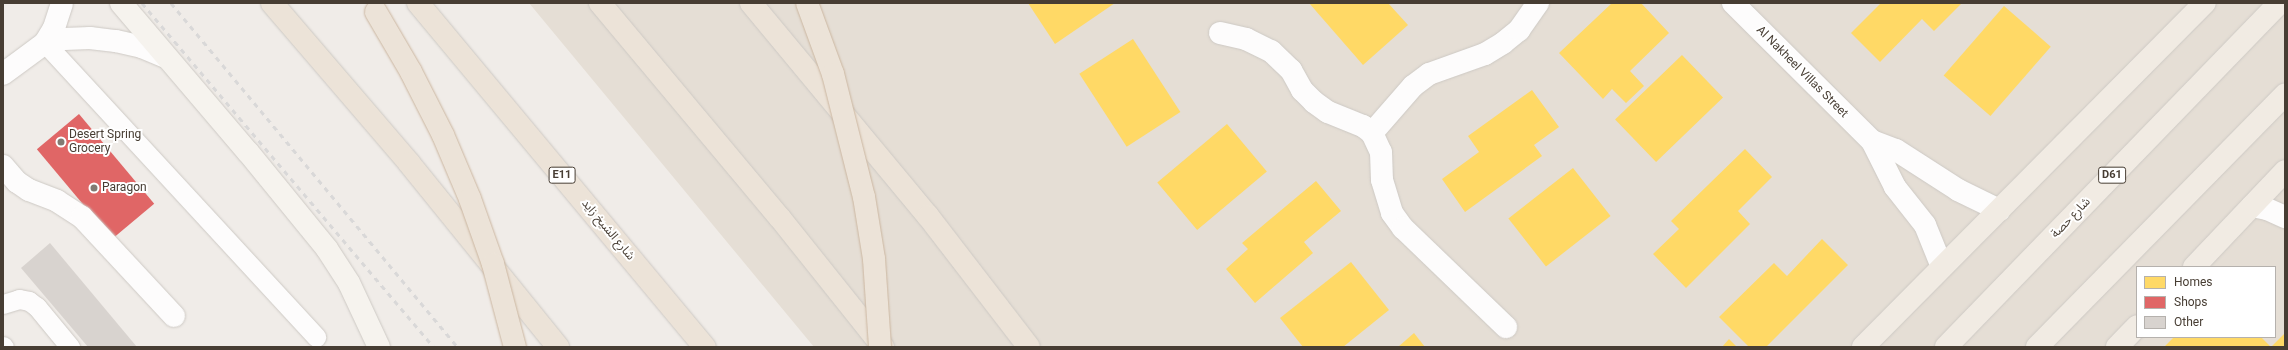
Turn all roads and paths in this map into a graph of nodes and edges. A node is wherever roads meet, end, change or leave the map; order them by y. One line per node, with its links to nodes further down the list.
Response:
1 (62, 3): 14 (street)
2 (121, 3): 15 (main road)
3 (272, 3): 36 (highway)
4 (418, 3): 37 (highway, شارع الشيخ زايد / E11)
5 (600, 3): 39 (highway)
6 (751, 3): 27 (highway)
7 (807, 3): 38 (highway, bridge)
8 (1538, 3): 18 (street)
9 (1733, 3): 19 (street, Al Nakheel Villas Street)
10 (2204, 3): 23 (main road)
11 (2279, 3): 43 (main road, شارع حصة / D61)
12 (372, 8): 35 (highway, bridge)
13 (1220, 33): 18 (street)
14 (37, 48): 15 (street); 16 (street); 32 (lane)
15 (166, 57): 34 (main road)
16 (3, 74)
17 (2285, 94): 44 (main road)
18 (1372, 133): 30 (street)
19 (1872, 141): 23 (street, Al Nakheel Villas Street); 26 (street, Al Nakheel Villas Street)
20 (3, 166): 29 (street)
21 (2285, 171): 22 (main road)
22 (2252, 206): 24 (street); 25 (main road)
23 (1999, 210): 26 (main road)
24 (2285, 218)
25 (2195, 266)
26 (1942, 268): 42 (main road)
27 (997, 302): 40 (highway); 41 (highway)
28 (3, 304): 33 (lane)
29 (174, 316)
30 (1506, 327)
31 (2136, 327): 45 (main road)
32 (316, 337)
33 (70, 347)
34 (379, 347)
35 (516, 347)
36 (558, 347)
37 (705, 347)
38 (880, 347)
39 (883, 347)
40 (1029, 347)
41 (1041, 347)
42 (1863, 347)
43 (1946, 347)
44 (2037, 347)
45 (2117, 347)

